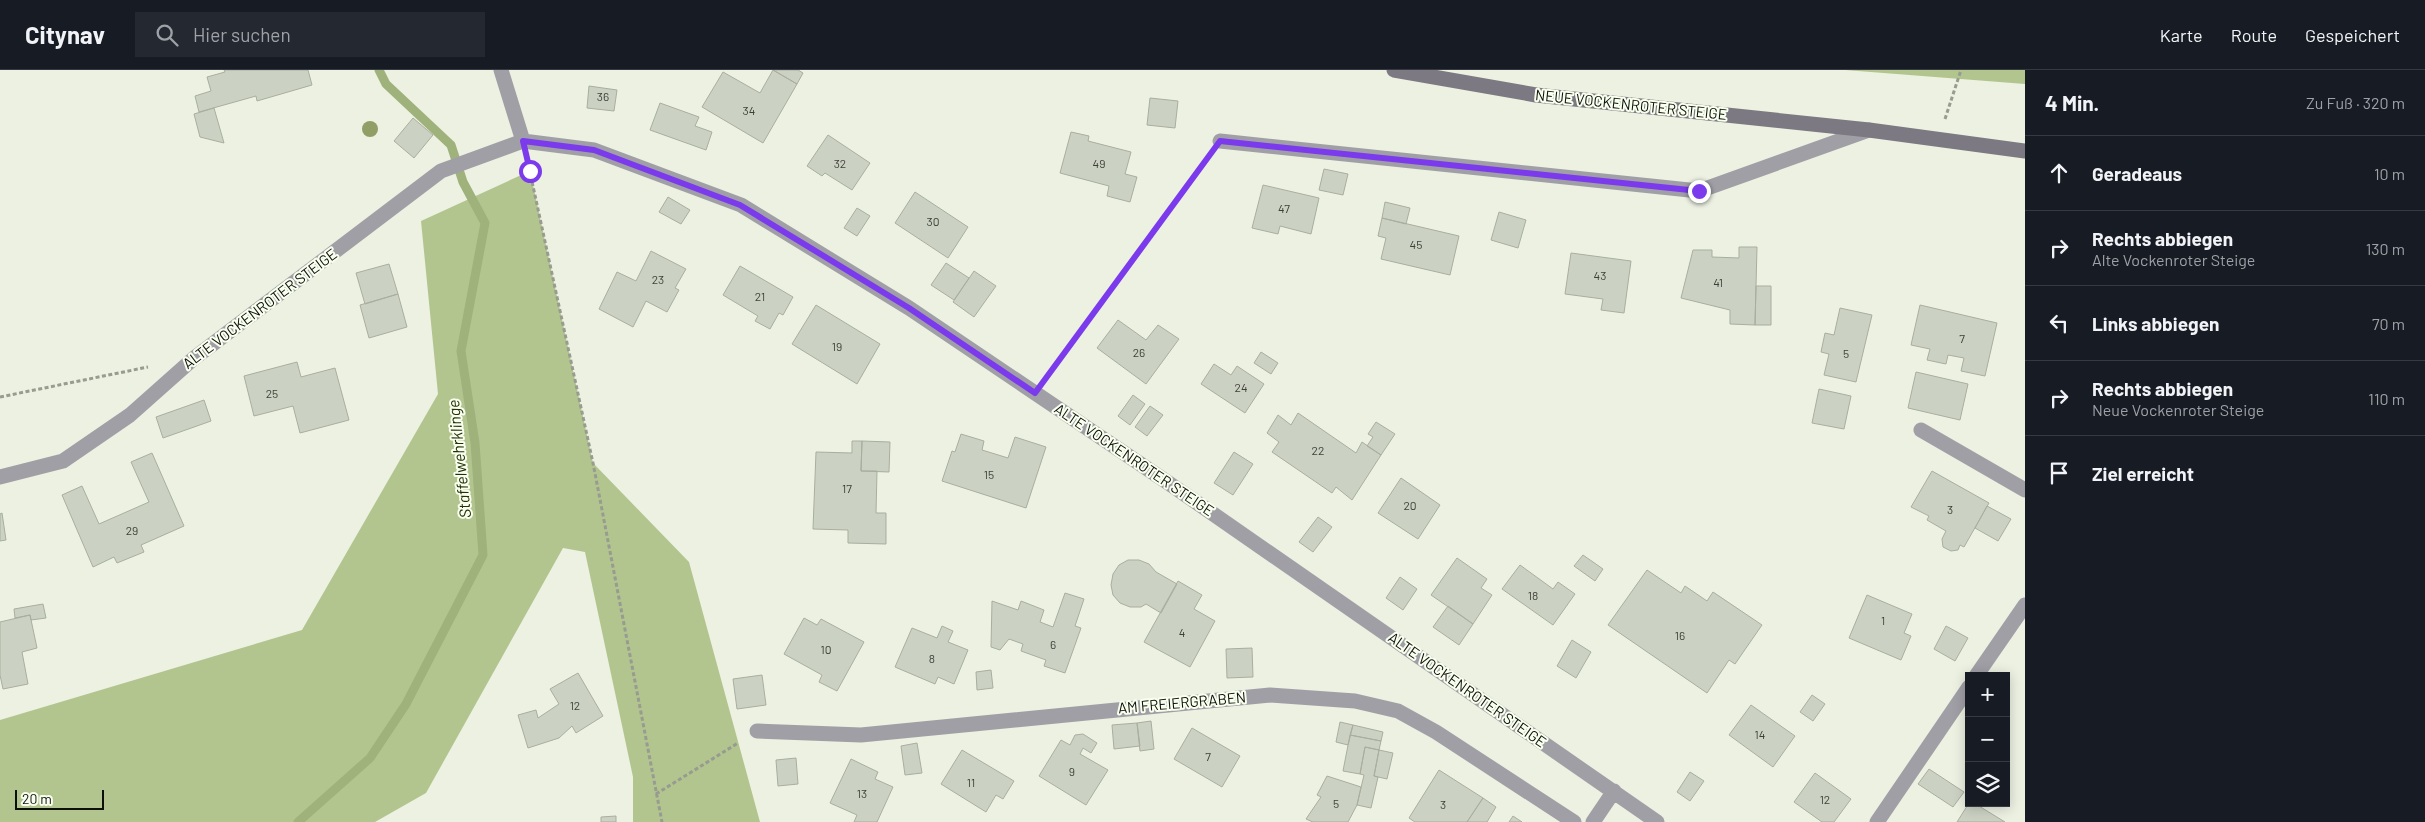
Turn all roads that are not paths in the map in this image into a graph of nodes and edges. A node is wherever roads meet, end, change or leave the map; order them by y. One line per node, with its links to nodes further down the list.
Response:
1 (501, 70): 4 (street)
2 (1394, 70): 3 (main road, NEUE VOCKENROTER STEIGE)
3 (1869, 130): 5 (street, NEUE VOCKENROTER STEIGE); 6 (main road, NEUE VOCKENROTER STEIGE)
4 (523, 141): 8 (street, ALTE VOCKENROTER STEIGE); 14 (street, ALTE VOCKENROTER STEIGE)
5 (1220, 141)
6 (2025, 151)
7 (1921, 430): 9 (street)
8 (0, 477)
9 (2025, 490)
10 (2025, 605): 11 (street)
11 (1979, 672)
12 (1965, 693): 18 (street)
13 (757, 731): 15 (street, AM FREIERGRABEN)
14 (1614, 791): 16 (street); 17 (street, ALTE VOCKENROTER STEIGE)
15 (1574, 822)
16 (1593, 822)
17 (1658, 822)
18 (1877, 822)

